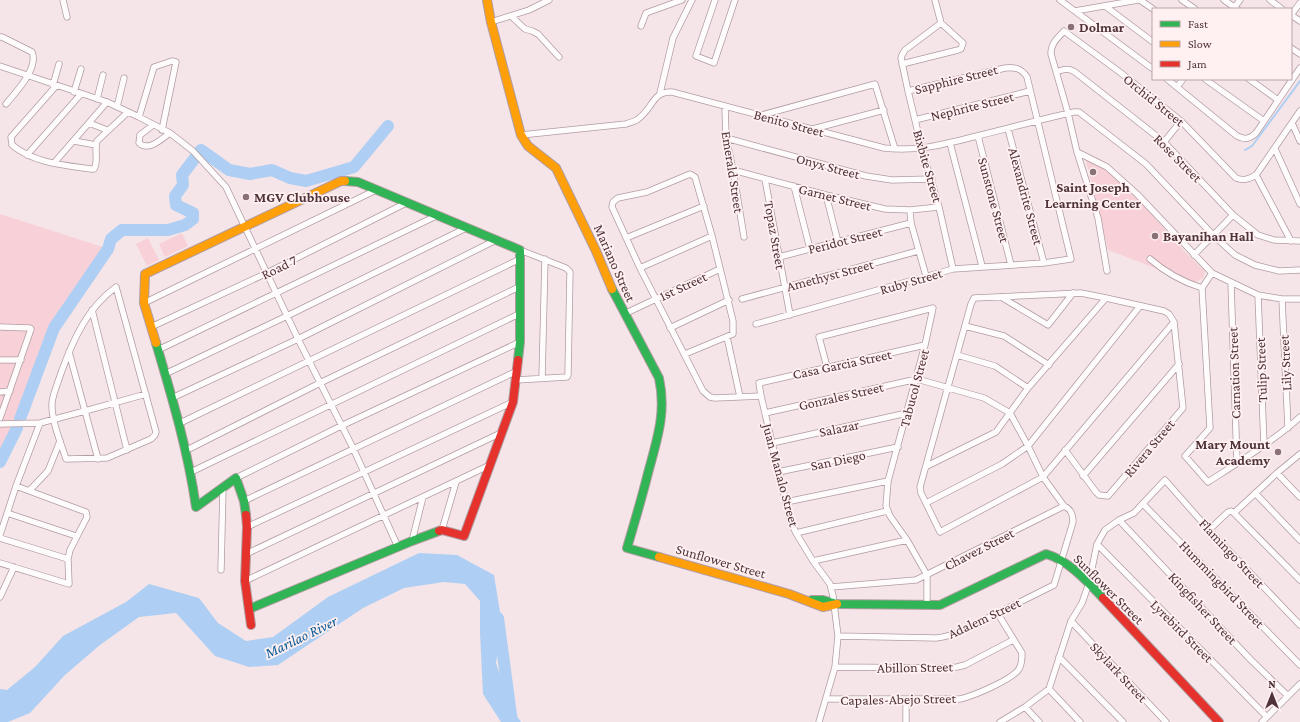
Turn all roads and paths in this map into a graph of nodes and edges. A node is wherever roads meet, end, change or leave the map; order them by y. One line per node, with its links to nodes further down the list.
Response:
1 (64, 0): 24 (street)
2 (487, 0): 25 (street, Mariano Street)
3 (548, 0): 23 (street)
4 (682, 0): 27 (street)
5 (692, 0): 52 (street)
6 (715, 0): 7 (street)
7 (735, 0)
8 (935, 0): 26 (street)
9 (1060, 0): 21 (street)
10 (1139, 0): 16 (street); 20 (street)
11 (1182, 0): 17 (street)
12 (1224, 0): 18 (street)
13 (1240, 0): 18 (street)
14 (1270, 0): 19 (street)
15 (1300, 3): 22 (street)
16 (1104, 6): 21 (street); 29 (street)
17 (1193, 8)
18 (1235, 8)
19 (1281, 8)
20 (1152, 9)
21 (1075, 11): 34 (street)
22 (1292, 14)
23 (511, 16): 25 (street); 30 (street)
24 (67, 17)
25 (491, 22): 78 (street, Mariano Street)
26 (941, 23): 32 (street); 32 (street)
27 (641, 26)
28 (0, 37): 39 (street)
29 (1152, 41)
30 (559, 57)
31 (59, 64): 47 (street)
32 (902, 64): 49 (street, Bixbite Street)
33 (0, 66): 39 (street)
34 (1152, 68)
35 (1300, 68): 41 (street)
36 (81, 69): 51 (street)
37 (1056, 72): 63 (street); 68 (street, Orchid Street); 83 (street, Rose Street)
38 (103, 75): 54 (street)
39 (28, 76): 47 (street); 57 (street)
40 (124, 78): 58 (street)
41 (1292, 78)
42 (1168, 80): 48 (street)
43 (1182, 80): 48 (street)
44 (1205, 80): 69 (street)
45 (1250, 80): 55 (street)
46 (1291, 80): 55 (street)
47 (55, 85): 51 (street); 90 (street)
48 (1177, 87): 69 (street)
49 (908, 91): 50 (street, Sapphire Street); 66 (street, Bixbite Street)
50 (1030, 91): 66 (street, Nephrite Street); 67 (street)
51 (74, 92): 53 (street)
52 (660, 93): 59 (street, Benito Street); 78 (street)
53 (81, 94): 54 (street); 90 (street)
54 (97, 99): 56 (street)
55 (1278, 100): 69 (street)
56 (107, 102): 58 (street); 70 (street)
57 (6, 104)
58 (117, 107): 62 (street)
59 (725, 107): 64 (street, Benito Street); 80 (street, Emerald Street)
60 (884, 110): 64 (street); 73 (street); 88 (street)
61 (1300, 111): 71 (street)
62 (128, 112): 65 (street); 75 (street)
63 (1068, 113): 67 (street, Benito Street); 89 (street); 109 (street)
64 (761, 115): 73 (street, Benito Street)
65 (139, 116): 72 (street); 76 (street)
66 (914, 120): 87 (street, Bixbite Street)
67 (1038, 121): 74 (street, Benito Street); 126 (street, Ruby Street)
68 (1181, 121): 83 (street); 93 (street, Orchid Street)
69 (1264, 121)
70 (89, 122): 75 (street); 81 (street)
71 (1292, 123): 82 (street); 86 (street)
72 (153, 125): 76 (street); 77 (street)
73 (813, 129): 88 (street, Benito Street)
74 (1008, 129): 79 (street, Benito Street); 126 (street, Alexandrite Street)
75 (107, 130): 85 (street)
76 (162, 130): 77 (street)
77 (170, 133): 107 (street)
78 (521, 135): 155 (street, Mariano Street)
79 (978, 136): 84 (street, Benito Street); 127 (street, Sunstone Street)
80 (726, 138): 92 (street, Emerald Street); 95 (street, Onyx Street)
81 (74, 141): 85 (street); 91 (street)
82 (1300, 141)
83 (1164, 142): 105 (street, Rose Street)
84 (950, 143): 87 (street, Benito Street); 128 (street)
85 (96, 145): 91 (street)
86 (1275, 148): 93 (street); 100 (street)
87 (922, 149): 88 (street, Benito Street); 95 (street, Bixbite Street)
88 (895, 150)
89 (1077, 152): 121 (street); 133 (street)
90 (27, 156): 91 (street)
91 (54, 163)
92 (733, 170): 94 (street, Garnet Street); 111 (street, Emerald Street)
93 (1256, 175): 114 (street)
94 (764, 179): 96 (street, Garnet Street); 122 (street, Topaz Street)
95 (932, 179): 102 (street, Bixbite Street)
96 (794, 186): 98 (street, Garnet Street); 117 (street)
97 (376, 190): 99 (street); 107 (street); 118 (street)
98 (826, 195): 103 (street, Garnet Street); 116 (street)
99 (406, 203): 104 (street); 134 (street, Road 7)
100 (1300, 204)
101 (704, 206): 110 (street); 112 (street); 112 (street)
102 (939, 207): 103 (street, Garnet Street); 131 (street, Bixbite Street)
103 (910, 210): 106 (street)
104 (436, 216): 108 (street); 142 (street)
105 (1233, 216): 109 (street); 114 (street, Rose Street)
106 (911, 223): 116 (street, Peridot Street); 120 (street)
107 (246, 226): 118 (street); 151 (street)
108 (466, 228): 113 (street); 157 (street)
109 (1213, 235): 121 (street); 132 (street)
110 (712, 236): 129 (street); 130 (street)
111 (744, 236)
112 (626, 238): 129 (street)
113 (496, 240): 119 (street); 165 (street)
114 (1291, 241): 115 (street, Rose Street)
115 (1300, 241)
116 (838, 242): 117 (street, Peridot Street)
117 (810, 249): 122 (street, Peridot Street)
118 (256, 250): 134 (street); 151 (street)
119 (520, 250): 123 (street); 124 (street)
120 (918, 251): 136 (street); 139 (street, Amethyst Street)
121 (1194, 255): 135 (street)
122 (779, 257): 139 (street, Topaz Street)
123 (520, 259): 138 (street); 174 (street)
124 (545, 259): 180 (street); 180 (street)
125 (1150, 259): 140 (street)
126 (1044, 263): 127 (street, Ruby Street)
127 (1011, 265): 128 (street, Ruby Street)
128 (982, 266): 131 (street, Ruby Street)
129 (640, 268): 146 (street)
130 (720, 269): 146 (street, 1st Street); 150 (street)
131 (953, 269): 136 (street, Ruby Street)
132 (1300, 270)
133 (1107, 271)
134 (267, 273): 142 (street); 162 (street, Road 7)
135 (1212, 273): 137 (street); 140 (street)
136 (926, 276): 156 (street, Ruby Street)
137 (1231, 283): 143 (street); 220 (street, Carnation Street)
138 (519, 287): 154 (street); 183 (street)
139 (784, 287): 147 (street, Amethyst Street); 156 (street, Topaz Street)
140 (1202, 288): 220 (street)
141 (1073, 293): 144 (street); 144 (street); 145 (street)
142 (276, 294): 157 (street); 168 (street)
143 (1258, 295): 148 (street); 211 (street, Tulip Street)
144 (1001, 297): 160 (street)
145 (1106, 298): 152 (street); 176 (street)
146 (655, 299): 155 (street, 1st Street); 163 (street)
147 (742, 299)
148 (1282, 299): 149 (street); 207 (street, Lily Street)
149 (1300, 299)
150 (728, 300): 163 (street); 164 (street)
151 (144, 303): 162 (street)
152 (1140, 306): 158 (street); 212 (street)
153 (92, 310): 169 (street); 189 (street); 194 (street)
154 (519, 314): 166 (street); 195 (street)
155 (624, 314): 261 (street, Mariano Street)
156 (790, 315): 159 (street, Ruby Street)
157 (287, 316): 165 (street); 179 (street)
158 (1174, 322): 175 (street); 216 (street)
159 (756, 324)
160 (965, 326): 171 (street); 176 (street)
161 (0, 327): 173 (street)
162 (151, 327): 168 (street)
163 (670, 328): 170 (street)
164 (727, 336): 170 (street); 191 (street)
165 (298, 339): 174 (street); 192 (street)
166 (520, 342): 178 (street); 206 (street)
167 (926, 345): 177 (street, Casa Garcia Street); 177 (street, Tabucol Street); 181 (street, Tabucol Street)
168 (158, 350): 179 (street)
169 (69, 352): 196 (street); 202 (street)
170 (685, 354): 191 (street)
171 (957, 355): 185 (street); 186 (street)
172 (0, 360): 173 (street)
173 (21, 360): 188 (street)
174 (309, 360): 183 (street); 205 (street)
175 (1179, 364): 227 (street); 227 (street, Rivera Street)
176 (1049, 365): 186 (street)
177 (827, 367): 184 (street, Casa Garcia Street)
178 (518, 371): 182 (street); 214 (street)
179 (165, 374): 192 (street)
180 (542, 378): 182 (street)
181 (917, 379): 185 (street); 197 (street, Gonzales Street); 198 (street, Tabucol Street)
182 (516, 380): 193 (street)
183 (320, 383): 195 (street); 217 (street)
184 (759, 383): 190 (street, Juan Manalo Street)
185 (947, 387): 199 (street); 222 (street)
186 (1028, 388): 199 (street)
187 (0, 392): 188 (street)
188 (10, 392): 201 (street)
189 (146, 394): 194 (street); 215 (street)
190 (761, 396): 191 (street); 197 (street, Juan Manalo Street)
191 (740, 397)
192 (172, 398): 205 (street)
193 (513, 402): 208 (street); 224 (street)
194 (114, 403): 196 (street); 215 (street)
195 (330, 404): 206 (street); 223 (street)
196 (85, 412): 202 (street); 219 (street)
197 (765, 413): 210 (street, Juan Manalo Street)
198 (907, 413): 210 (street, Salazar); 213 (street, Tabucol Street)
199 (1010, 413): 212 (street); 222 (street)
200 (1300, 417): 207 (street)
201 (0, 418)
202 (55, 419): 203 (street); 209 (street)
203 (40, 422): 204 (street); 232 (street)
204 (0, 424)
205 (178, 424): 217 (street)
206 (341, 426): 214 (street); 229 (street)
207 (1288, 428): 211 (street)
208 (501, 433): 221 (street); 236 (street)
209 (60, 441): 219 (street); 234 (street)
210 (772, 442): 225 (street, Juan Manalo Street)
211 (1264, 445): 220 (street)
212 (1028, 446): 228 (street); 241 (street)
213 (898, 447): 225 (street, San Diego); 230 (street, Tabucol Street)
214 (353, 448): 224 (street); 239 (street)
215 (127, 450): 219 (street)
216 (1065, 450): 227 (street); 228 (street)
217 (184, 451): 223 (street)
218 (1300, 454): 226 (street)
219 (98, 459)
220 (1237, 464)
221 (491, 465): 231 (street); 250 (street)
222 (927, 466): 241 (street)
223 (191, 472): 233 (street)
224 (364, 472): 236 (street); 249 (street)
225 (778, 472): 240 (street, Juan Manalo Street)
226 (1277, 473): 235 (street); 238 (street)
227 (1083, 476)
228 (1043, 477): 241 (street); 243 (street)
229 (236, 478): 233 (street); 239 (street)
230 (888, 481): 240 (street); 244 (street, Tabucol Street)
231 (456, 482): 237 (street); 250 (street)
232 (16, 486): 234 (street); 245 (street)
233 (223, 488): 268 (street)
234 (30, 490): 254 (street)
235 (1255, 493): 246 (street); 257 (street)
236 (374, 494): 247 (street); 262 (street)
237 (423, 497): 247 (street); 258 (street)
238 (1300, 497)
239 (244, 501): 249 (street)
240 (786, 502): 252 (street, Juan Manalo Street)
241 (926, 503)
242 (1143, 504): 248 (street); 251 (street, Flamingo Street); 285 (street, Hummingbird Street)
243 (1064, 506): 265 (street); 269 (street, Chavez Street)
244 (887, 511): 252 (street); 256 (street)
245 (7, 513): 253 (street); 254 (street)
246 (1234, 513): 251 (street); 270 (street)
247 (384, 516): 260 (street); 271 (street)
248 (1119, 520): 259 (street); 289 (street, Kingfisher Street)
249 (247, 527): 262 (street)
250 (442, 530): 258 (street)
251 (1209, 530): 281 (street, Flamingo Street)
252 (796, 533): 264 (street, Juan Manalo Street)
253 (0, 535)
254 (76, 536): 263 (street)
255 (0, 538): 263 (street)
256 (907, 540): 264 (street); 269 (street)
257 (1300, 540)
258 (412, 541): 260 (street)
259 (1097, 544): 272 (street); 293 (street, Lyrebird Street)
260 (398, 547): 277 (street)
261 (628, 548): 275 (street, Sunflower Street)
262 (246, 554): 271 (street)
263 (68, 559): 267 (street)
264 (813, 561): 273 (street, Juan Manalo Street)
265 (1062, 561): 272 (street, Sunflower Street); 276 (street, Sunflower Street); 278 (street, Adalem Street)
266 (0, 563): 267 (street)
267 (14, 567): 274 (street)
268 (221, 570)
269 (927, 575): 273 (street, Chavez Street); 276 (street)
270 (1300, 580)
271 (245, 581): 277 (street)
272 (1089, 584): 279 (street); 301 (street, Sunflower Street)
273 (831, 587): 275 (street, Juan Manalo Street)
274 (1, 593)
275 (835, 604): 276 (street, Sunflower Street); 282 (street, Juan Manalo Street)
276 (927, 606)
277 (248, 609): 280 (street)
278 (998, 614): 282 (street, Adalem Street); 283 (street, Capales-Abejo Street)
279 (1071, 621): 284 (street); 300 (street, Skylark Street)
280 (251, 625)
281 (1300, 625)
282 (838, 636): 286 (street, Juan Manalo Street)
283 (1013, 640): 286 (street, Abillon Street); 291 (street, Capales-Abejo Street)
284 (1059, 657): 288 (street); 299 (street)
285 (1300, 665)
286 (835, 667): 290 (street, Juan Manalo Street)
287 (1300, 684): 289 (street)
288 (1049, 689): 292 (street); 298 (street)
289 (1288, 696): 293 (street)
290 (826, 700): 291 (street, Capales-Abejo Street); 294 (street, Juan Manalo Street)
291 (906, 700): 295 (street)
292 (1025, 707): 296 (street); 297 (street)
293 (1267, 717): 302 (street)
294 (819, 722)
295 (906, 722)
296 (1000, 722)
297 (1039, 722)
298 (1080, 722)
299 (1123, 722)
300 (1166, 722)
301 (1219, 722)
302 (1262, 722)

